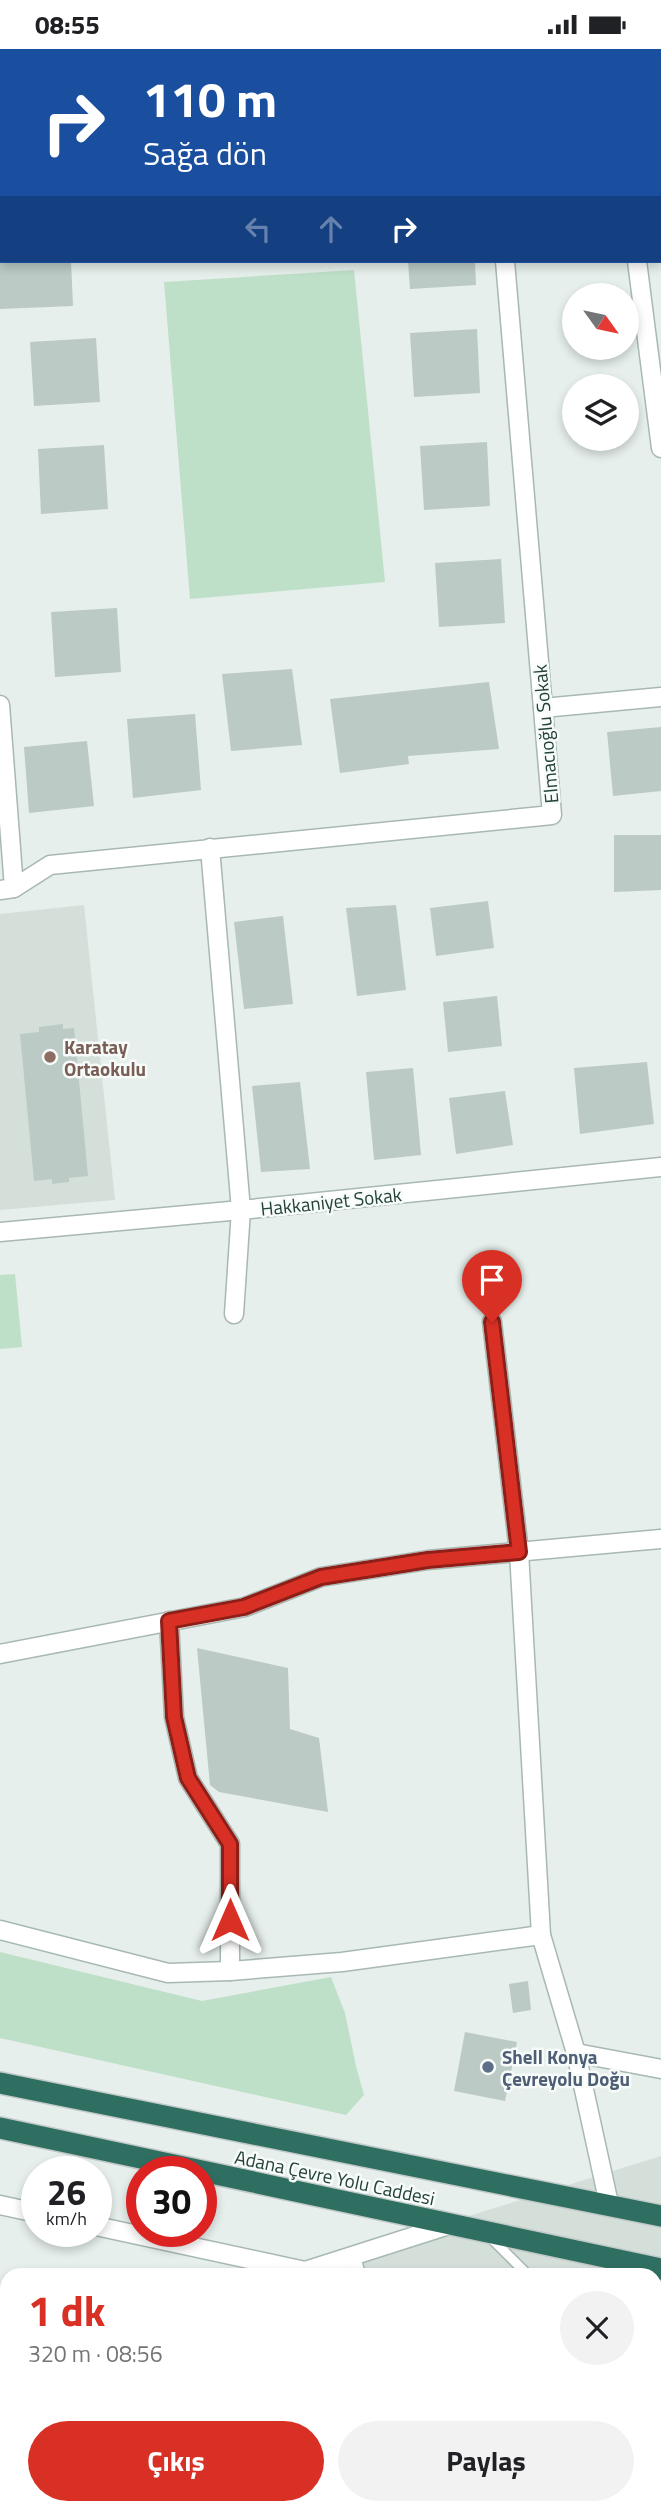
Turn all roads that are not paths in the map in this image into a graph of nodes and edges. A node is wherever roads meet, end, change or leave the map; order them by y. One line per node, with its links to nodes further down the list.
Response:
1 (505, 263): 6 (street, Elmacıoğlu Sokak)
2 (637, 263): 3 (street)
3 (661, 448)
4 (661, 697): 6 (street)
5 (0, 705): 8 (street)
6 (543, 708): 7 (street, Elmacıoğlu Sokak)
7 (210, 848): 8 (street, Elmacıoğlu Sokak); 10 (street)
8 (7, 889)
9 (661, 1167): 10 (street, Hakkaniyet Sokak)
10 (241, 1210): 11 (street, Hakkaniyet Sokak); 12 (street)
11 (0, 1232)
12 (234, 1314)
13 (492, 1322): 15 (street)
14 (661, 1539): 15 (street)
15 (519, 1552): 16 (street); 19 (street)
16 (169, 1621): 17 (street); 20 (street)
17 (0, 1654)
18 (0, 1930): 20 (street)
19 (541, 1935): 20 (street); 21 (street)
20 (230, 1971)
21 (576, 2053): 22 (street); 25 (street)
22 (661, 2069)
23 (0, 2083): 25 (highway, Adana Çevre Yolu Caddesi)
24 (0, 2128): 29 (highway, Adana Çevre Yolu Caddesi)
25 (609, 2204): 28 (highway, Adana Çevre Yolu Caddesi)
26 (0, 2205): 27 (street)
27 (21, 2210)
28 (661, 2216)
29 (449, 2225): 31 (highway, Adana Çevre Yolu Caddesi); 32 (street)
30 (112, 2229): 33 (street)
31 (487, 2233): 36 (lane); 37 (highway, Adana Çevre Yolu Caddesi)
32 (351, 2257): 34 (street); 35 (street)
33 (291, 2268)
34 (315, 2268)
35 (354, 2268)
36 (521, 2268)
37 (656, 2268)

